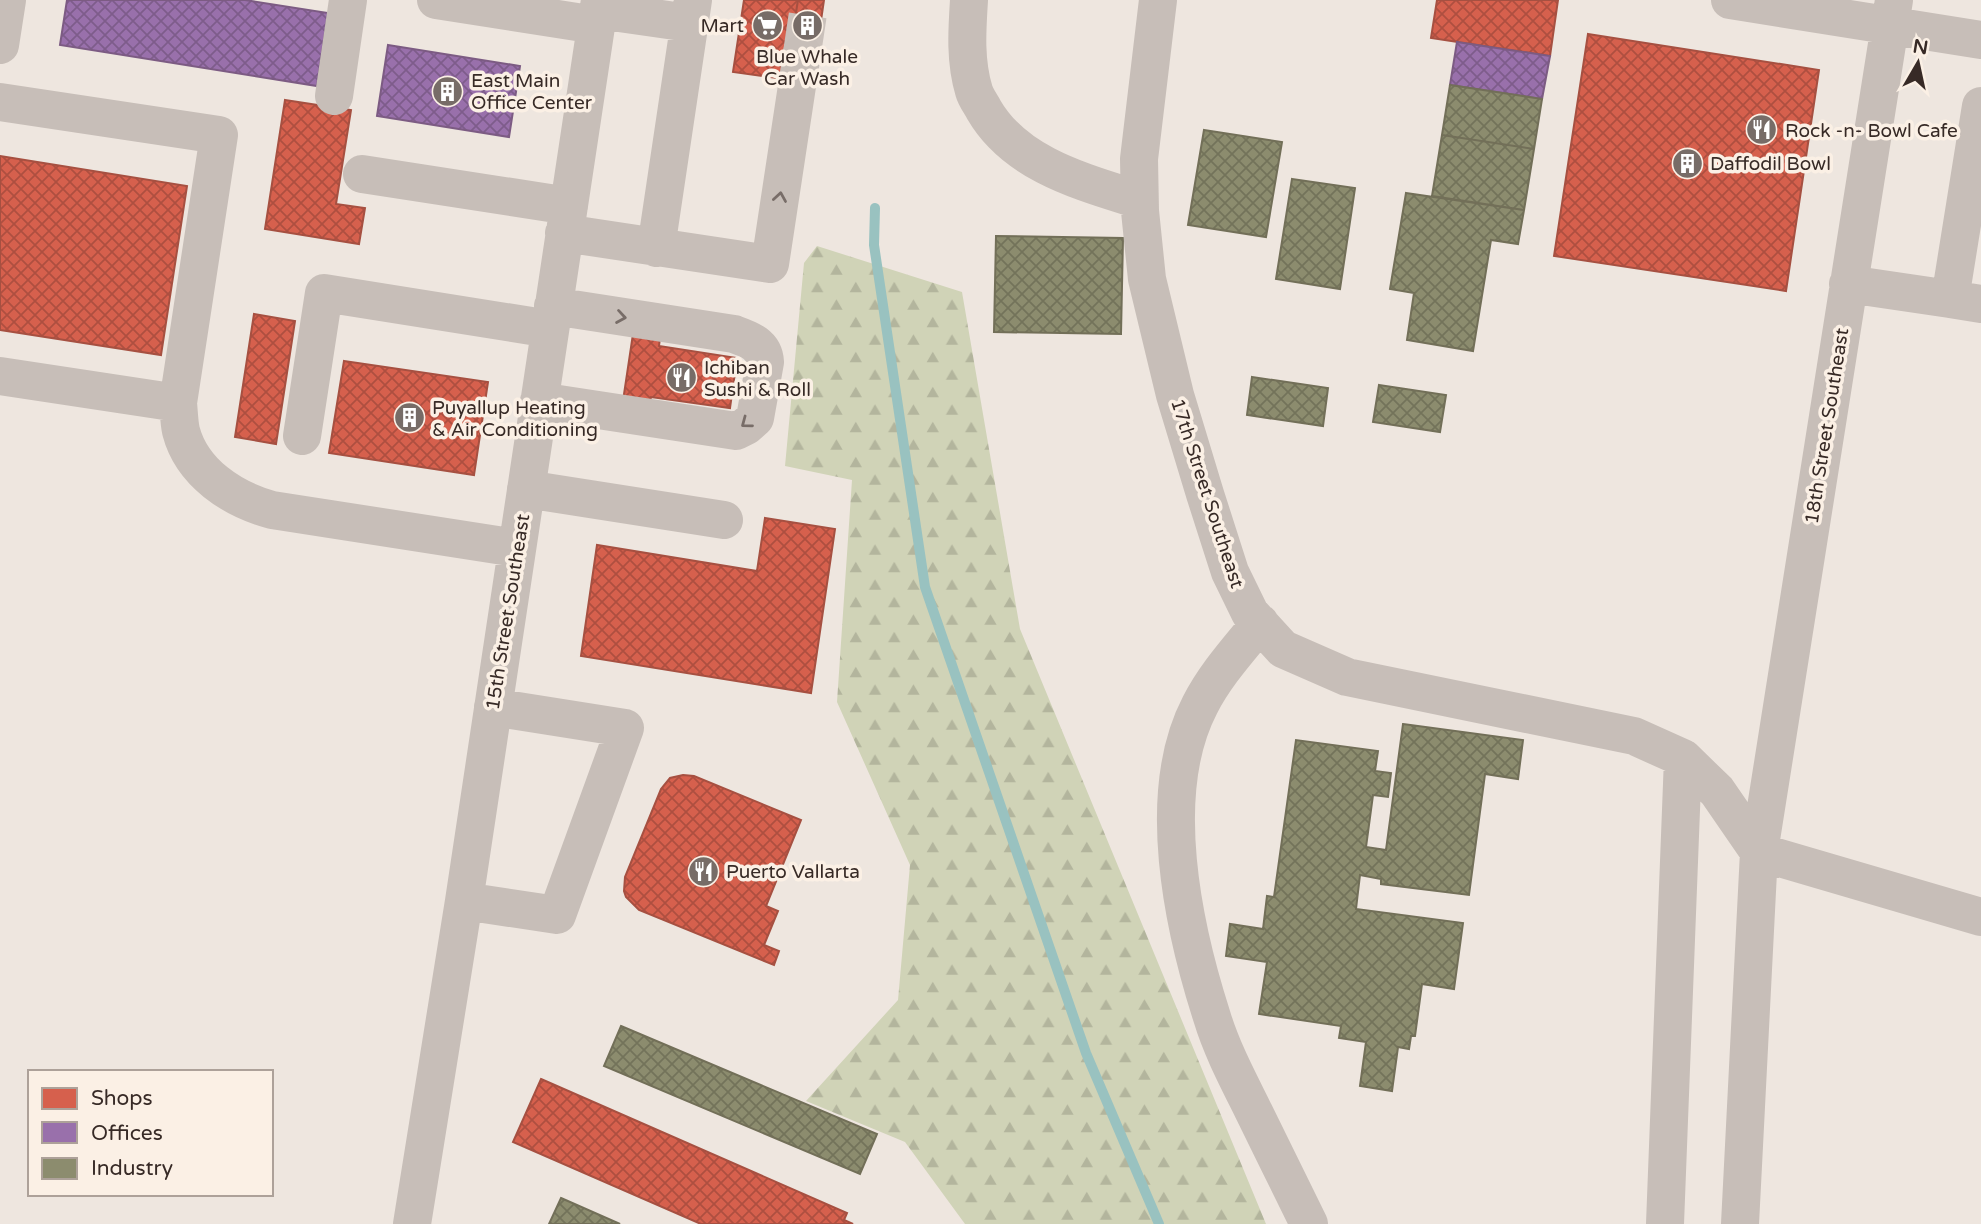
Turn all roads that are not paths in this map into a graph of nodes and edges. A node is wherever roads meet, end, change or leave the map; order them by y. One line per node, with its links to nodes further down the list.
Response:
1 (7, 0): 12 (street)
2 (348, 0): 14 (street)
3 (436, 0): 7 (street)
4 (969, 0): 18 (street)
5 (1158, 0): 18 (street, 17th Street Southeast)
6 (1730, 0): 10 (street)
7 (491, 4): 8 (street)
8 (598, 12): 9 (street); 19 (street, 15th Street Southeast)
9 (691, 12): 20 (street)
10 (1892, 13): 11 (street); 21 (street, 18th Street Southeast)
11 (1981, 40)
12 (0, 45)
13 (802, 53): 20 (street, one-way to 13)
14 (334, 96)
15 (0, 102): 26 (street)
16 (1981, 106): 22 (street)
17 (362, 174): 19 (street)
18 (1139, 200): 31 (street, 17th Street Southeast)
19 (567, 220): 20 (street); 23 (street, 15th Street Southeast)
20 (656, 247)
21 (1848, 284): 22 (street); 34 (street, 18th Street Southeast)
22 (1965, 301)
23 (552, 317): 25 (street, 15th Street Southeast); 25 (street, one-way to 25); 27 (street)
24 (0, 376): 26 (street)
25 (539, 401): 28 (street, 15th Street Southeast)
26 (178, 403): 30 (street)
27 (302, 436)
28 (526, 489): 29 (street); 30 (street, 15th Street Southeast)
29 (724, 520)
30 (517, 548): 32 (street, 15th Street Southeast)
31 (1260, 624): 33 (street, 17th Street Southeast); 38 (street)
32 (493, 707): 35 (street, 15th Street Southeast); 35 (street)
33 (1683, 758): 34 (street, 17th Street Southeast); 39 (street)
34 (1759, 852): 36 (street); 40 (street, 18th Street Southeast)
35 (464, 901): 37 (street, 15th Street Southeast)
36 (1981, 916)
37 (412, 1224)
38 (1309, 1224)
39 (1665, 1224)
40 (1740, 1224)

